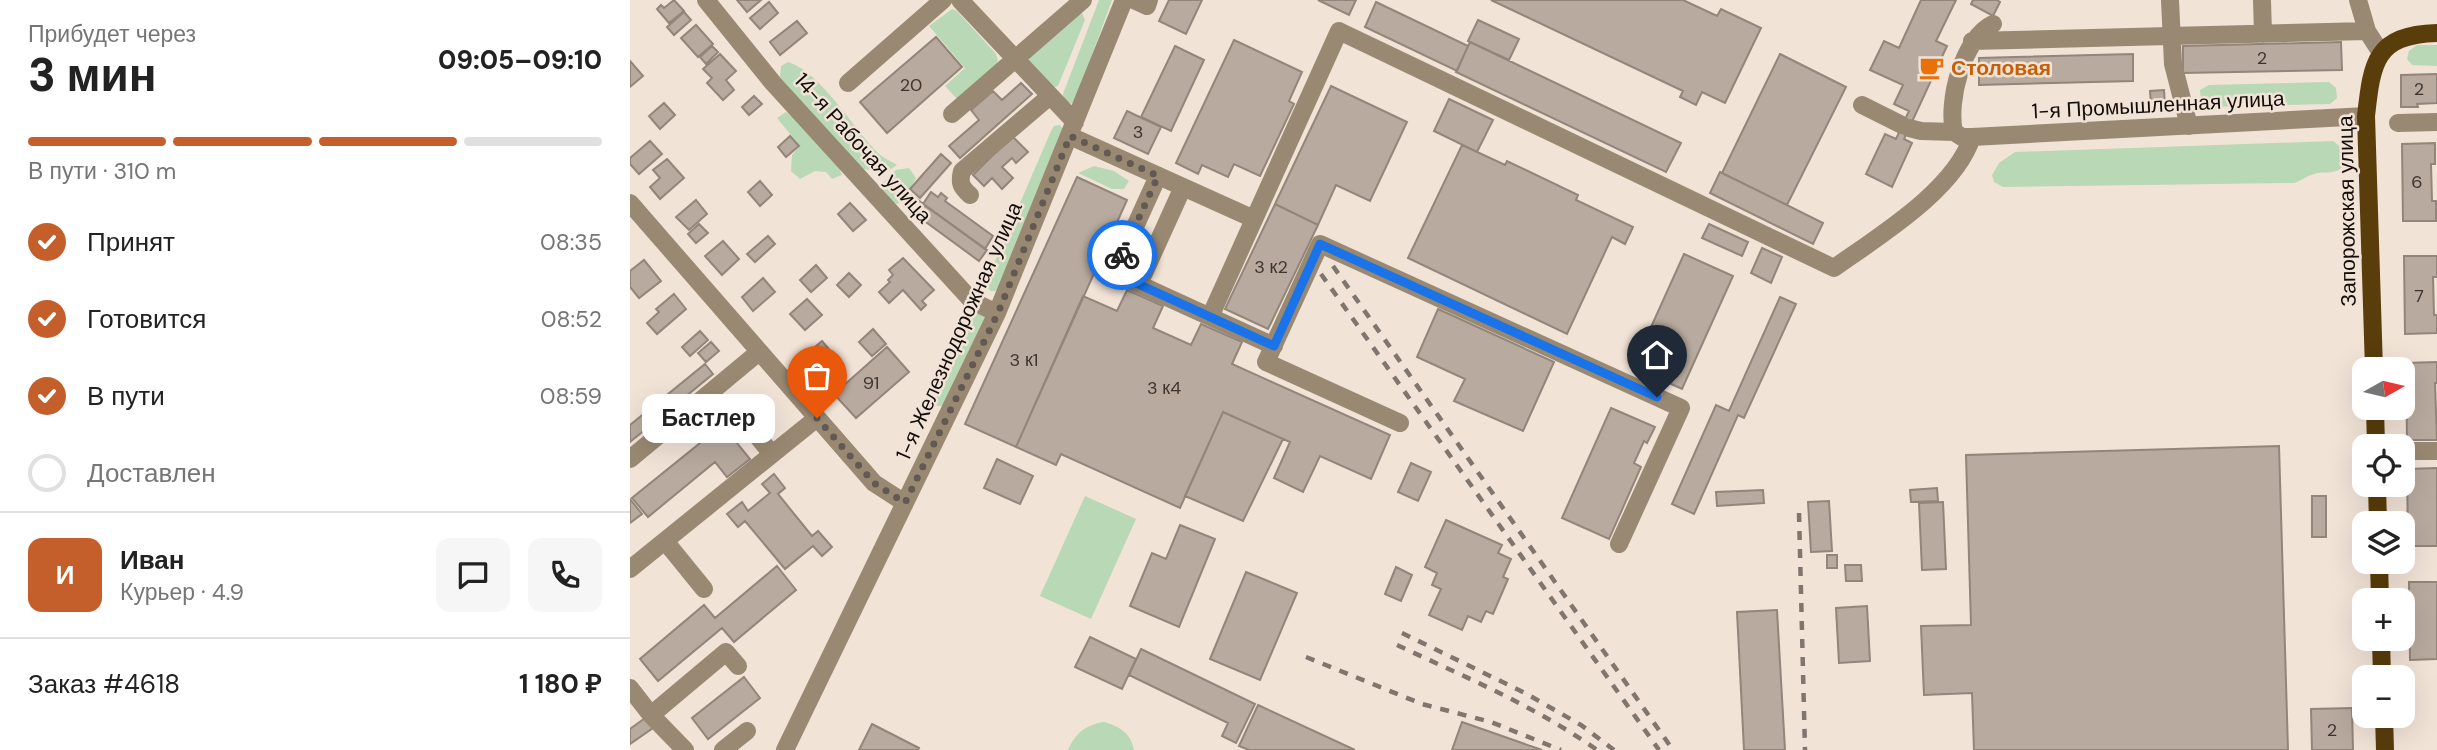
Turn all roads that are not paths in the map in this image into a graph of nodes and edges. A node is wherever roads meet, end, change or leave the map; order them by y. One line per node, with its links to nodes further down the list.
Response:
1 (706, 0): 36 (street, 14-я Рабочая улица)
2 (943, 0): 19 (street)
3 (960, 0): 18 (street)
4 (1083, 0): 18 (street)
5 (1124, 0): 27 (street, 1-я Железнодорожная улица)
6 (1134, 0): 7 (street)
7 (1149, 0)
8 (2171, 0): 15 (street)
9 (2262, 0): 14 (street)
10 (2358, 0): 12 (street)
11 (1993, 23): 16 (street)
12 (2367, 31): 14 (street); 17 (street)
13 (2437, 33): 17 (main road)
14 (2263, 34): 15 (street)
15 (2172, 36): 16 (street); 26 (street)
16 (1972, 41): 28 (street)
17 (2381, 53): 23 (main road, Запорожская улица)
18 (1015, 59): 20 (street); 22 (street)
19 (848, 83)
20 (1051, 96): 27 (street); 32 (street)
21 (1862, 105): 28 (street, 1-я Промышленная улица)
22 (952, 114)
23 (2366, 116): 26 (street, 1-я Промышленная улица); 40 (main road, Запорожская улица)
24 (2437, 122): 25 (street)
25 (2398, 123)
26 (2189, 126): 29 (street, 1-я Промышленная улица)
27 (1073, 129): 30 (street); 36 (street, 1-я Железнодорожная улица)
28 (1954, 131): 29 (street, 1-я Промышленная улица)
29 (1972, 137): 34 (street)
30 (1158, 176): 31 (street); 35 (street)
31 (1183, 187): 34 (street); 35 (street)
32 (970, 195)
33 (630, 203): 39 (street)
34 (1254, 219): 37 (street)
35 (1139, 284): 37 (street)
36 (998, 313): 48 (street, 1-я Железнодорожная улица)
37 (1210, 317): 38 (street)
38 (1274, 346): 43 (street); 50 (street)
39 (760, 352): 42 (street); 47 (street)
40 (2374, 357)
41 (730, 403): 46 (street)
42 (817, 418): 46 (street); 48 (street)
43 (1400, 423)
44 (2415, 451): 45 (street)
45 (2437, 451)
46 (772, 454): 49 (street)
47 (630, 459)
48 (905, 503): 60 (street, 1-я Железнодорожная улица)
49 (665, 541): 51 (street); 52 (street)
50 (1619, 544)
51 (630, 569)
52 (704, 589)
53 (738, 666): 55 (street)
54 (630, 688): 55 (street)
55 (651, 715): 58 (street)
56 (2384, 728): 61 (main road)
57 (747, 731): 59 (street)
58 (685, 750)
59 (723, 750)
60 (785, 750)
61 (2385, 750)

